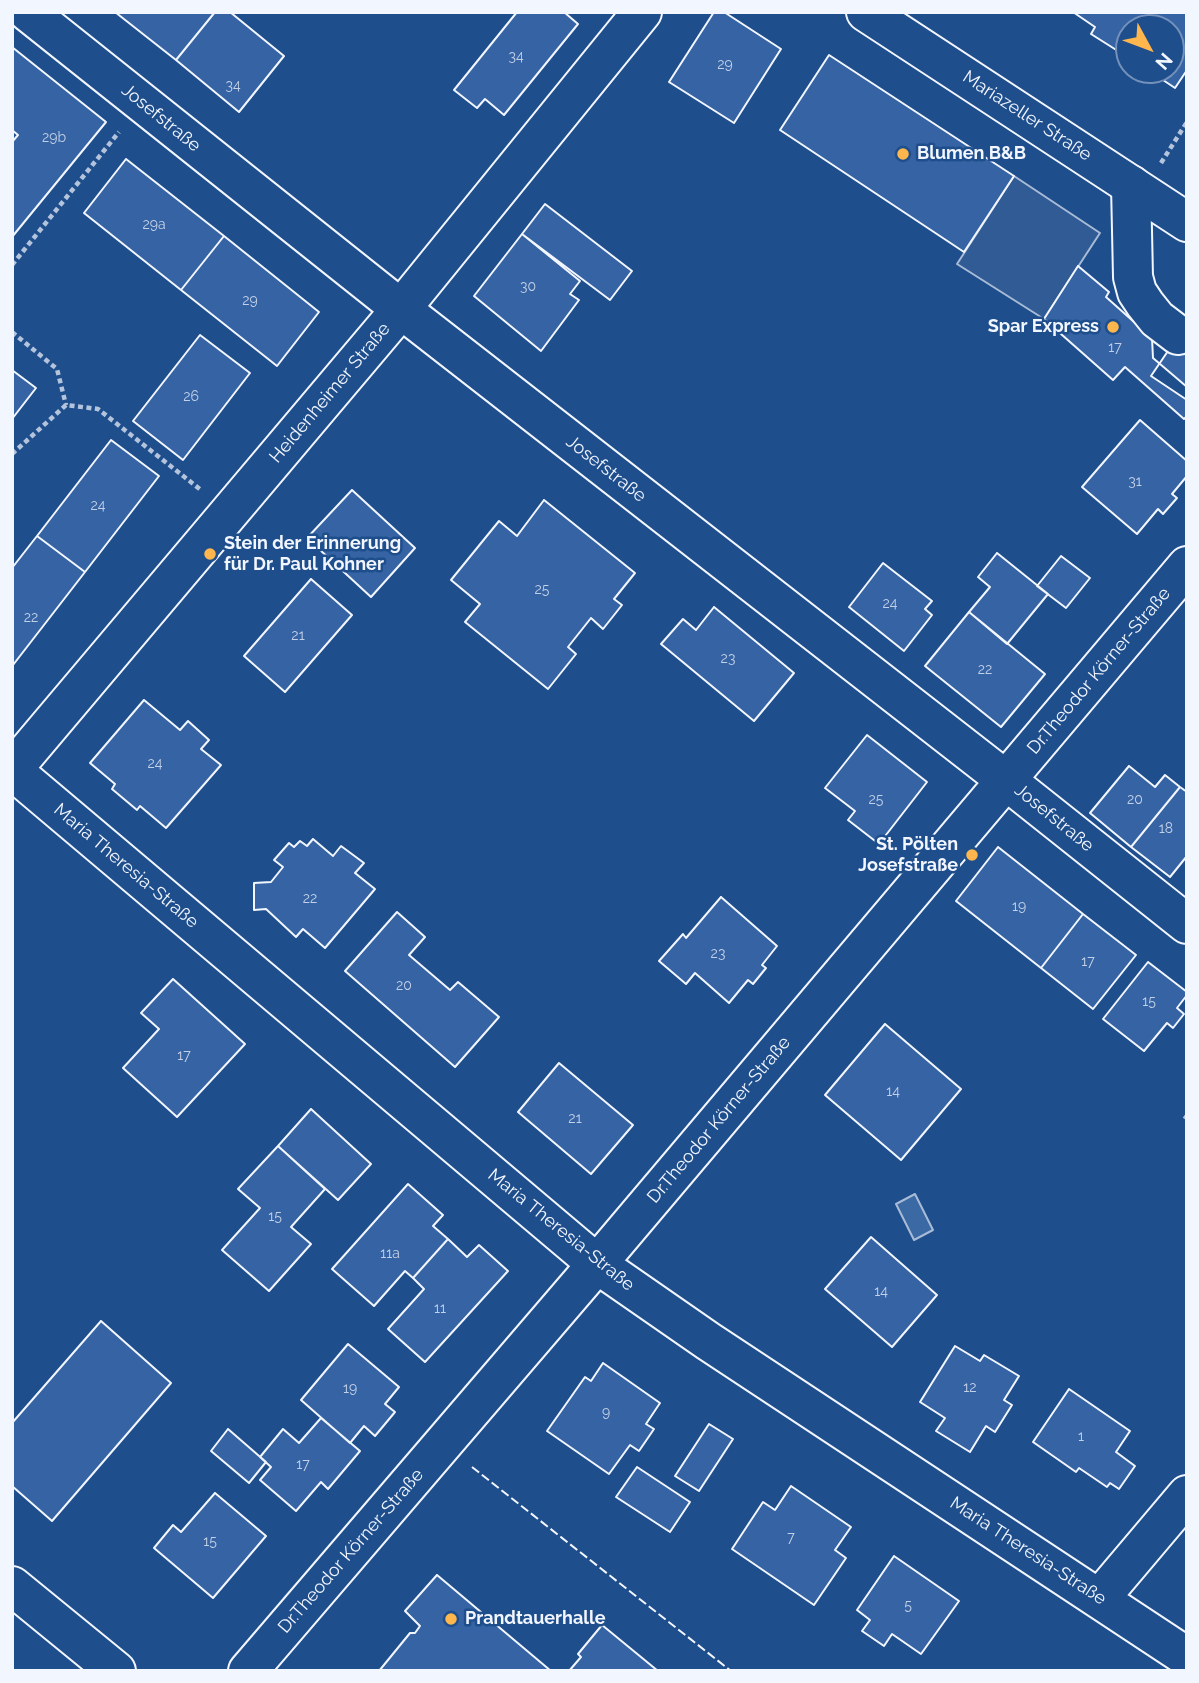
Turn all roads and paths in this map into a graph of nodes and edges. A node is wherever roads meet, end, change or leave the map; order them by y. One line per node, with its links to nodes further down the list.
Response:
1 (28, 12): 4 (street, Josefstraße)
2 (642, 12): 9 (street, Heidenheimer Straße)
3 (866, 12): 6 (street, Mariazeller Straße)
4 (142, 103): 8 (path); 9 (street, Josefstraße)
5 (1187, 122): 6 (path)
6 (1137, 188): 7 (street, Mariazeller Straße); 11 (street)
7 (1187, 222)
8 (12, 265)
9 (401, 309): 14 (street, Heidenheimer Straße); 17 (street, Josefstraße)
10 (12, 332): 12 (path)
11 (1178, 335)
12 (66, 405): 13 (path); 14 (path)
13 (12, 454)
14 (229, 513): 16 (street, Heidenheimer Straße)
15 (1187, 566): 17 (street, Dr.Theodor Körner-Straße)
16 (12, 770): 19 (street, Maria Theresia-Straße)
17 (1007, 781): 18 (street, Josefstraße); 19 (street, Dr.Theodor Körner-Straße)
18 (1187, 924)
19 (597, 1264): 22 (street, Maria Theresia-Straße); 25 (street, Dr.Theodor Körner-Straße)
20 (1187, 1495): 22 (street)
21 (12, 1586): 24 (street)
22 (1100, 1598): 23 (street, Maria Theresia-Straße)
23 (1187, 1657)
24 (116, 1671)
25 (248, 1671)

